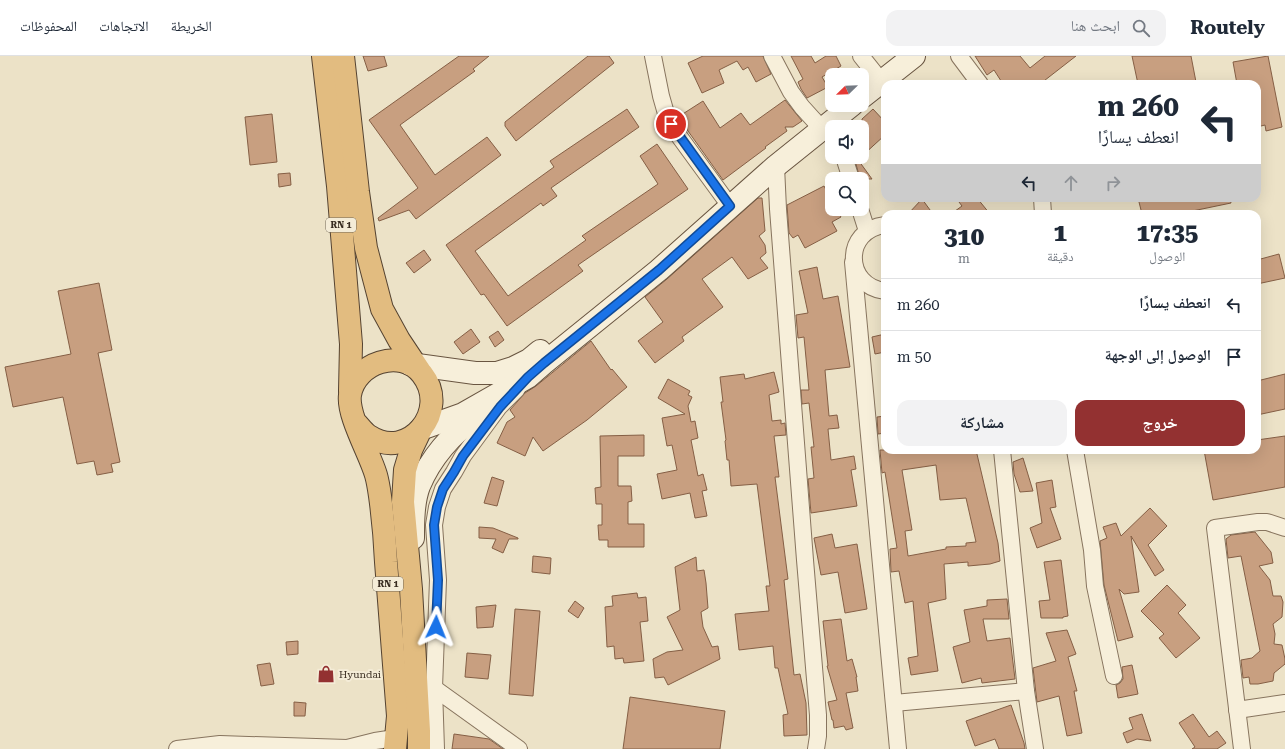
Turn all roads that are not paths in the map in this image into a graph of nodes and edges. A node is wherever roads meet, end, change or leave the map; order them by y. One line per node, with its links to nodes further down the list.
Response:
1 (323, 56): 25 (highway, RN 1)
2 (343, 56): 23 (highway, RN 1)
3 (653, 56): 17 (street)
4 (861, 56): 10 (street)
5 (914, 56): 8 (main road)
6 (959, 56): 9 (street)
7 (775, 59): 14 (street)
8 (882, 80)
9 (977, 80)
10 (881, 81): 11 (main road)
11 (869, 91)
12 (845, 112): 13 (main road)
13 (838, 120)
14 (825, 129)
15 (825, 132): 16 (main road)
16 (776, 166): 17 (main road); 44 (street)
17 (725, 210): 23 (main road); 24 (main road)
18 (862, 216): 20 (street)
19 (881, 226): 20 (street)
20 (866, 231): 21 (street)
21 (854, 262): 22 (street); 35 (street)
22 (881, 290)
23 (416, 367): 25 (highway, RN 1); 27 (highway, RN 1)
24 (528, 377): 27 (main road); 31 (main road); 33 (street)
25 (350, 395): 26 (highway, RN 1)
26 (356, 423): 27 (highway, RN 1); 38 (highway, RN 1)
27 (421, 429): 31 (highway, RN 1)
28 (1002, 454): 34 (street)
29 (1076, 454): 32 (street)
30 (1285, 528): 37 (street)
31 (411, 589): 41 (highway, RN 1)
32 (1114, 676)
33 (434, 688): 42 (street); 43 (street)
34 (1026, 691): 35 (street); 46 (street)
35 (894, 703): 45 (street)
36 (1285, 703): 37 (street)
37 (1237, 710): 47 (street)
38 (395, 744): 40 (street)
39 (177, 749): 40 (street)
40 (347, 749)
41 (419, 749)
42 (436, 749)
43 (519, 749)
44 (816, 749)
45 (898, 749)
46 (1035, 749)
47 (1242, 749)

